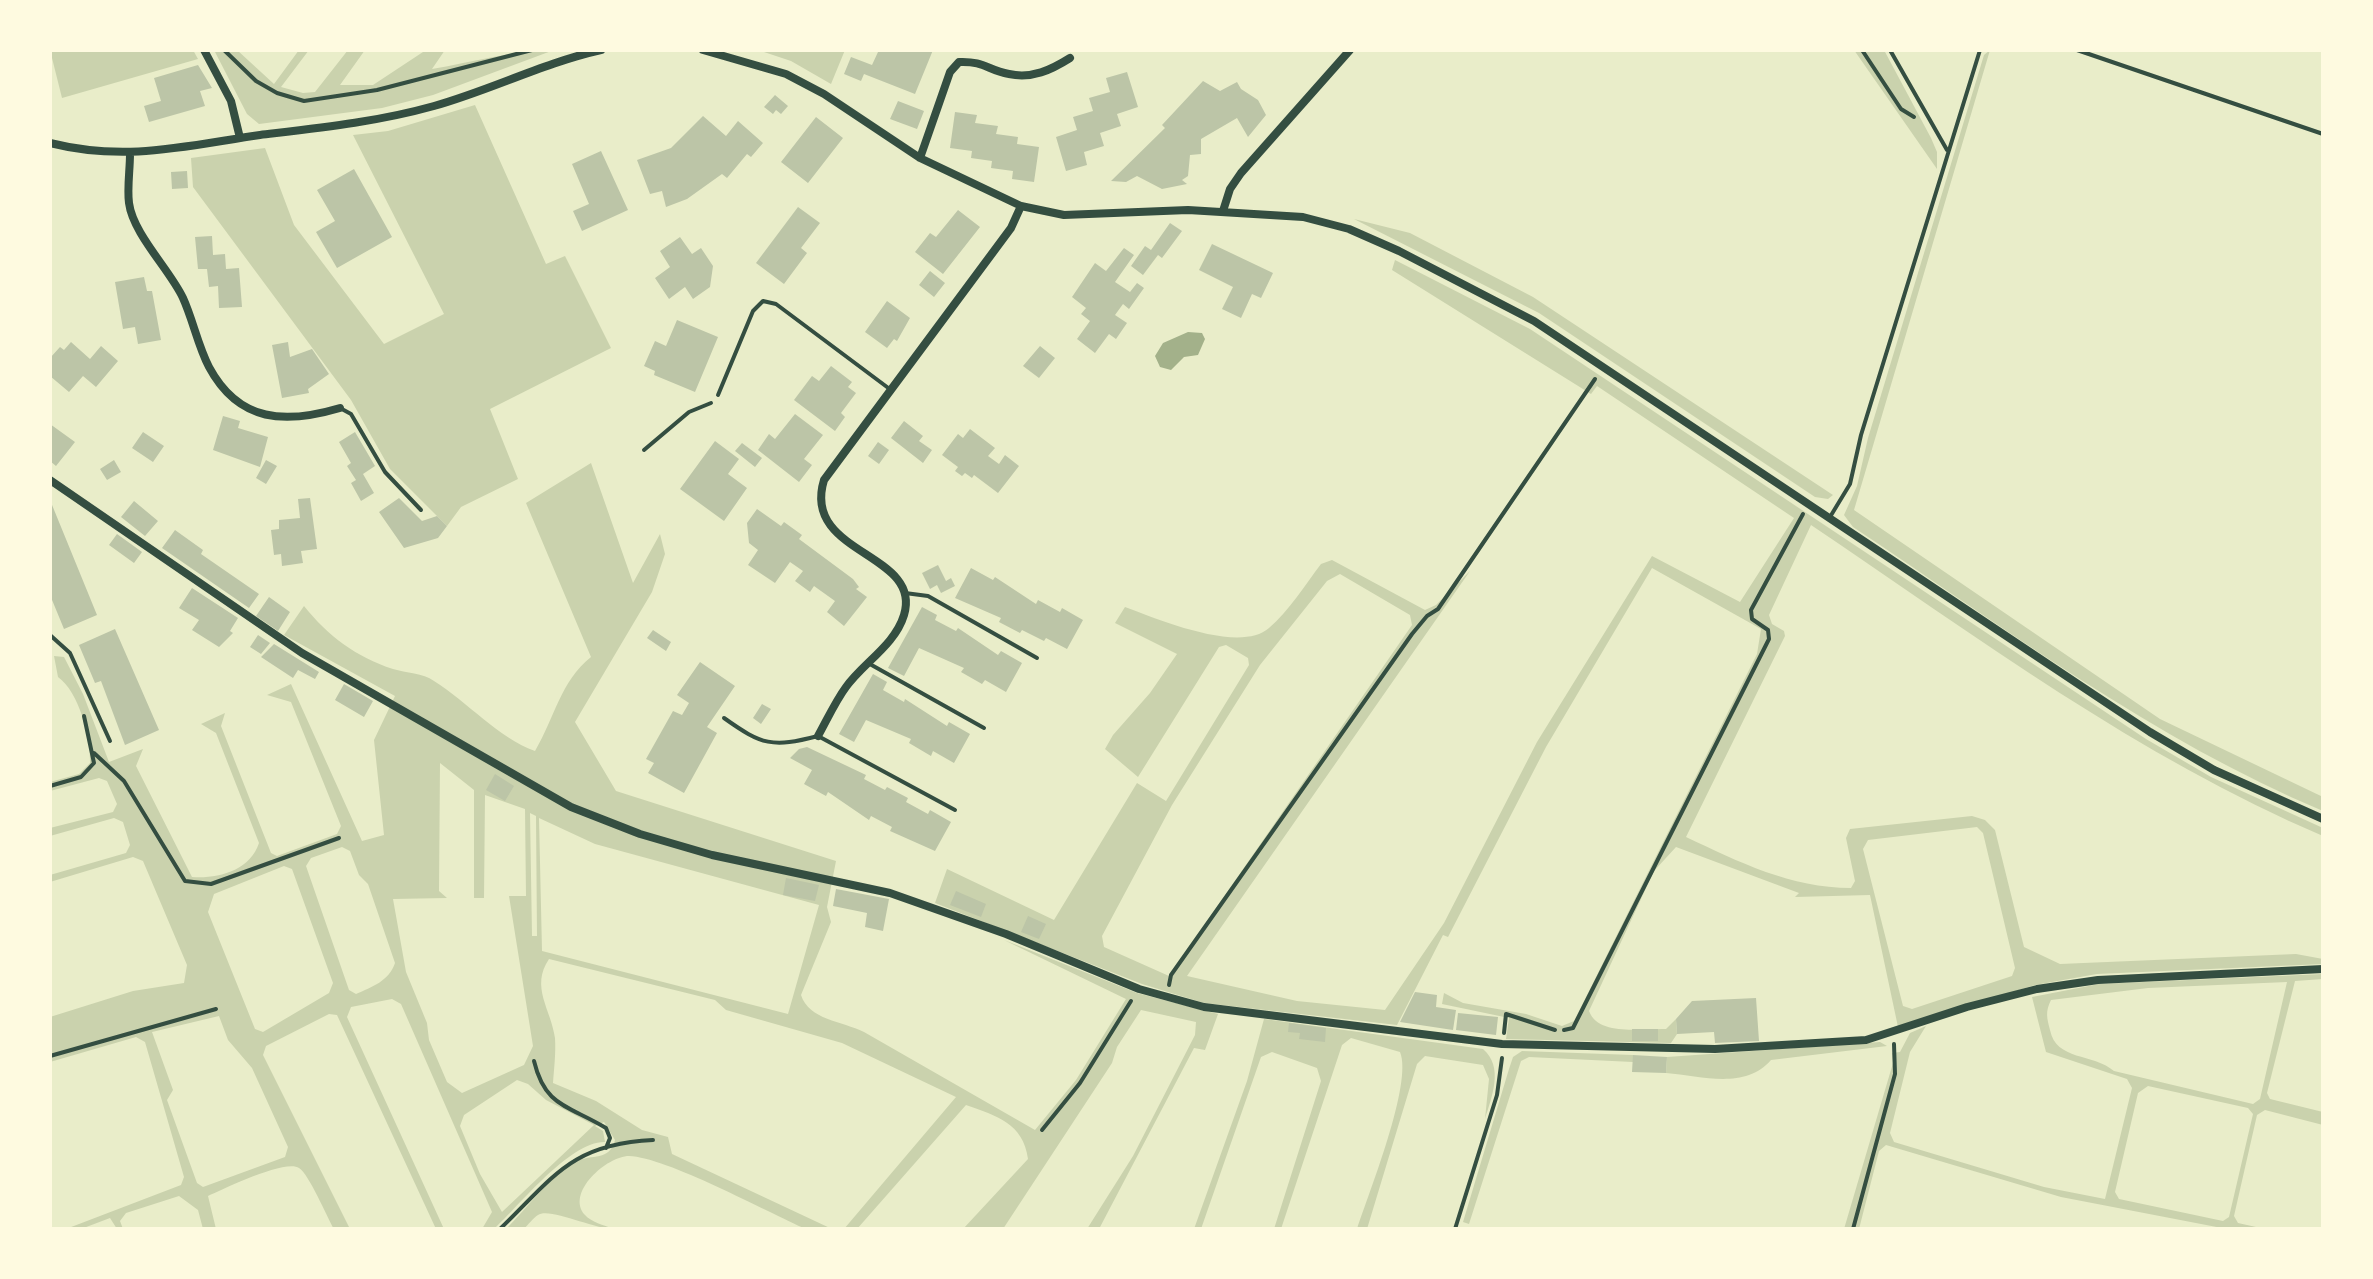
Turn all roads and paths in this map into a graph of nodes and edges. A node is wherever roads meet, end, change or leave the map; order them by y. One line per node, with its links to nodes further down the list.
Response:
1 (204, 50): 14 (street)
2 (224, 50): 3 (path)
3 (532, 50)
4 (601, 50): 14 (street)
5 (703, 50): 18 (street)
6 (1350, 50): 20 (street)
7 (1862, 50): 12 (path)
8 (1890, 50): 12 (lane)
9 (1980, 50): 16 (lane)
10 (2077, 50): 13 (path)
11 (1070, 58): 18 (street)
12 (1933, 128): 16 (lane)
13 (2323, 134)
14 (240, 138): 17 (street)
15 (50, 143): 17 (street)
16 (1947, 150): 29 (lane)
17 (130, 154): 24 (street)
18 (920, 158): 19 (street)
19 (1021, 206): 20 (street); 22 (street)
20 (1223, 211): 21 (street)
21 (1603, 368): 27 (street); 46 (path)
22 (891, 390): 23 (lane); 30 (street)
23 (718, 395): 25 (path)
24 (340, 408): 28 (lane)
25 (644, 450)
26 (50, 480): 45 (street)
27 (1808, 504): 29 (street); 48 (path)
28 (421, 510)
29 (1829, 520): 42 (street)
30 (905, 593): 32 (lane); 33 (street)
31 (50, 635): 38 (lane)
32 (1037, 658)
33 (868, 663): 36 (lane); 37 (street)
34 (82, 712): 39 (path)
35 (724, 718): 37 (lane)
36 (984, 728)
37 (818, 736): 41 (lane)
38 (110, 741)
39 (94, 753): 40 (path); 43 (path)
40 (50, 786)
41 (955, 810)
42 (2323, 819)
43 (339, 838)
44 (2323, 969): 49 (street)
45 (1139, 989): 46 (street); 53 (path)
46 (1175, 1000): 50 (street)
47 (216, 1009): 51 (path)
48 (1506, 1014)
49 (1893, 1034): 50 (street); 58 (path)
50 (1502, 1044): 57 (path)
51 (50, 1056)
52 (534, 1061): 55 (path)
53 (1042, 1130)
54 (653, 1140): 55 (path)
55 (606, 1148): 56 (path)
56 (500, 1229)
57 (1455, 1229)
58 (1853, 1229)

